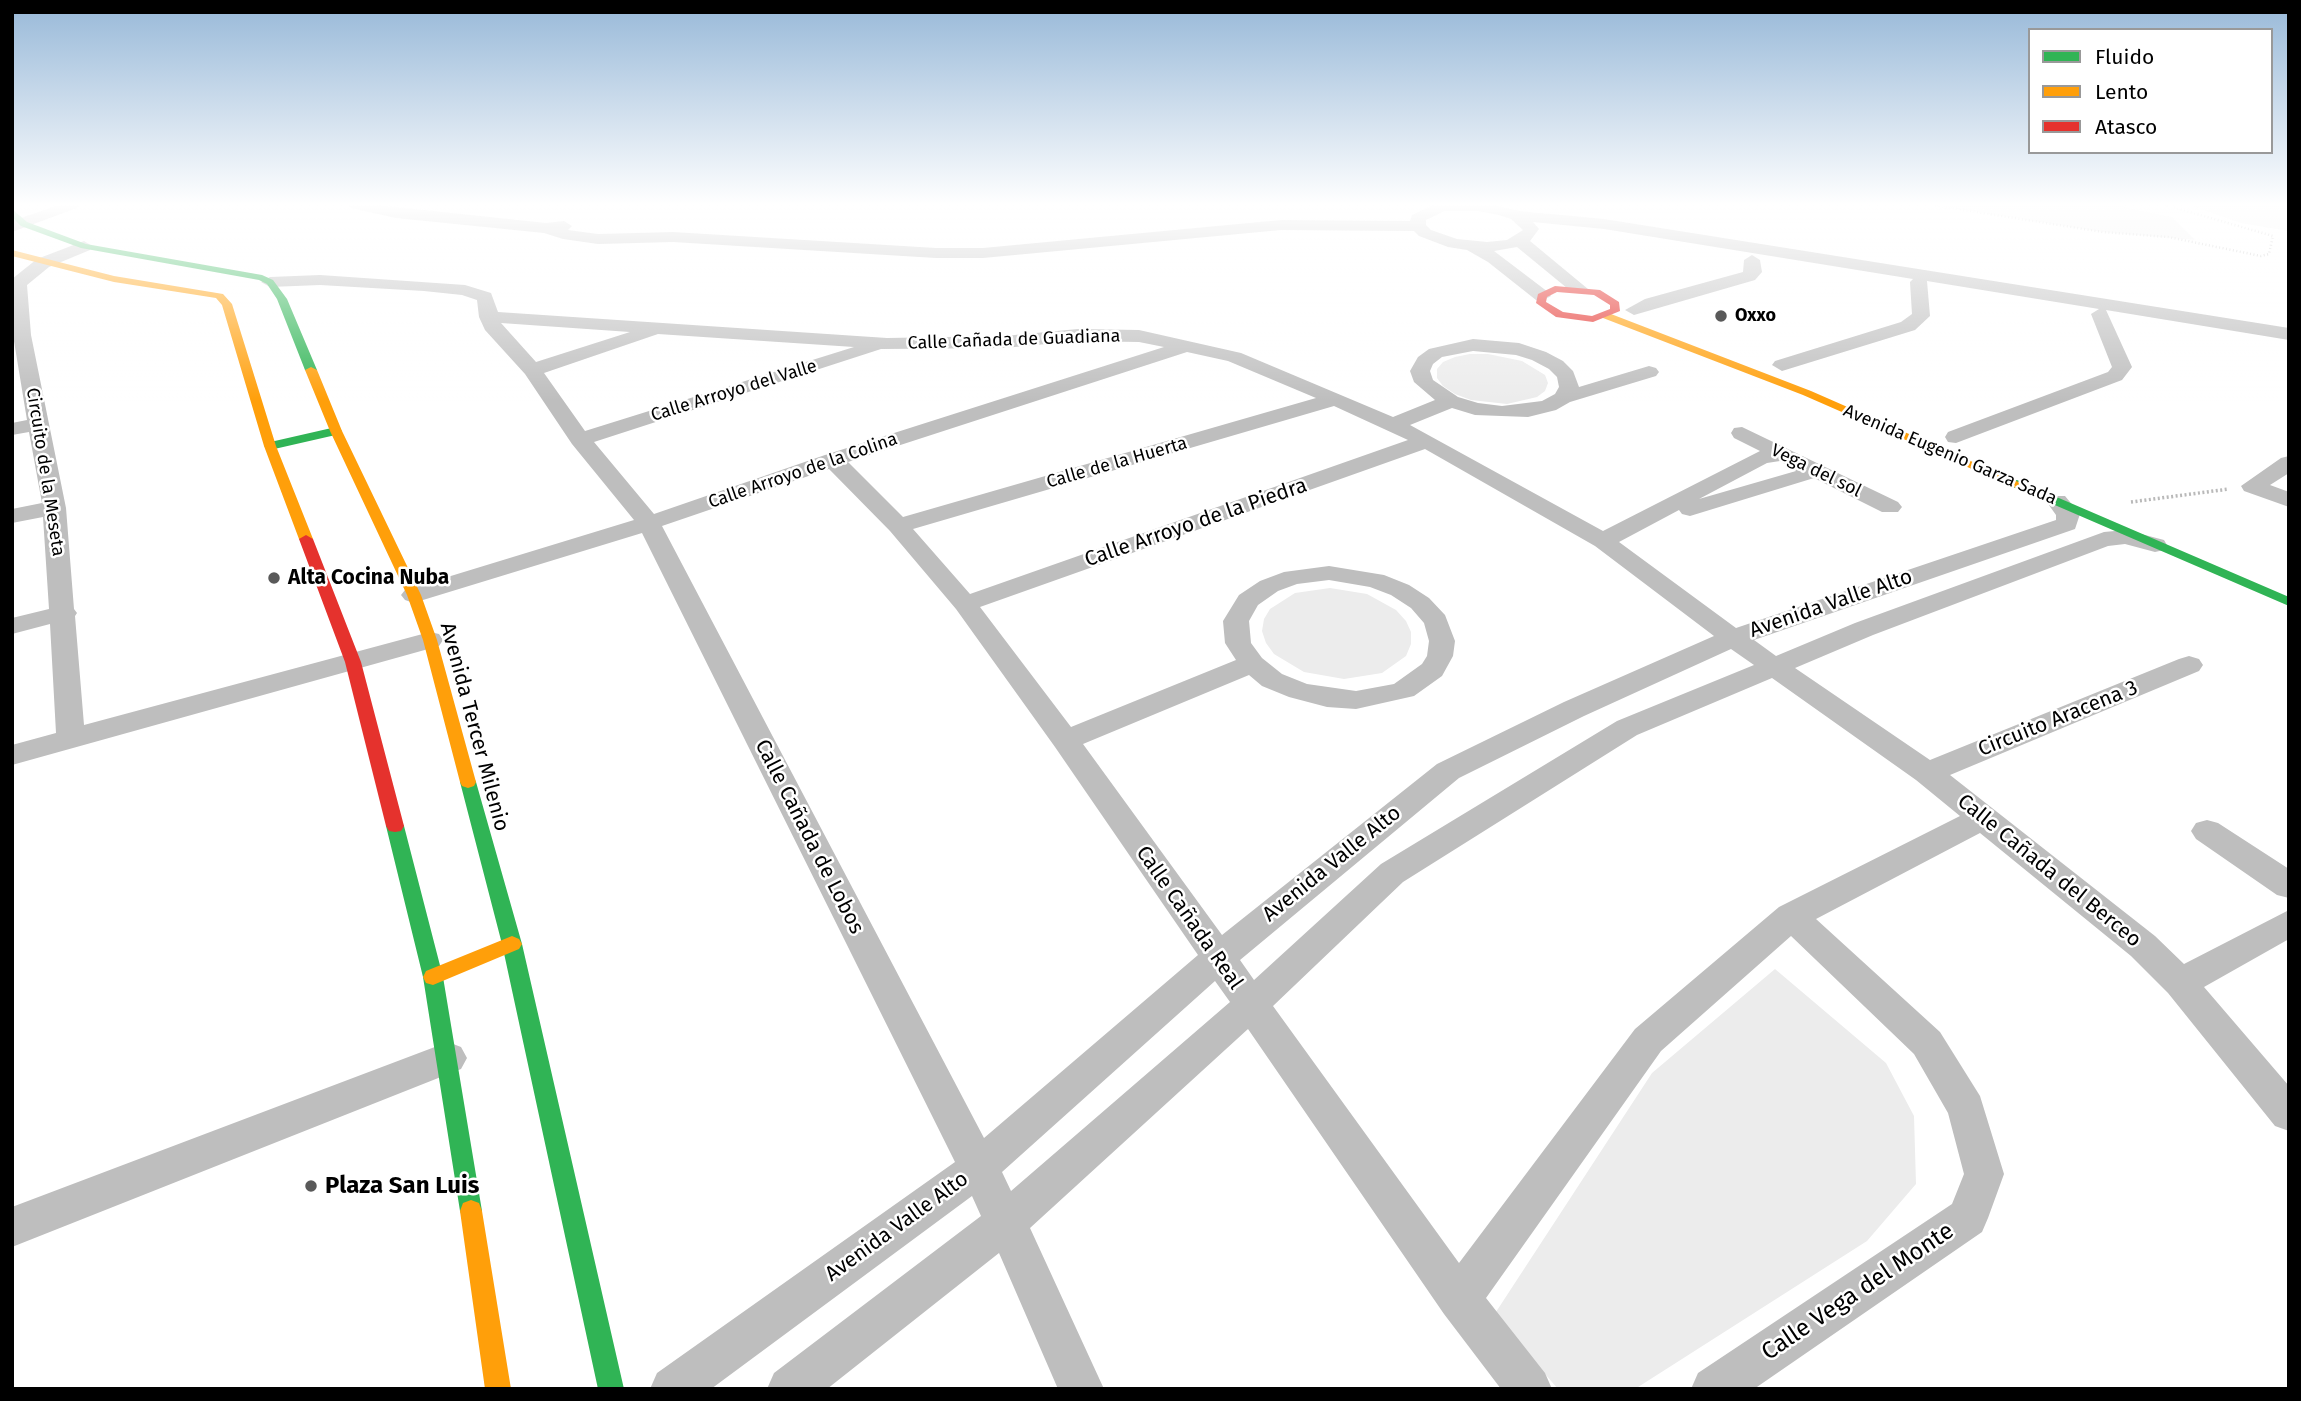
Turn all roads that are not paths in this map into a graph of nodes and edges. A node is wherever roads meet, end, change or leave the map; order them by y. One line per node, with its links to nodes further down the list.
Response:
1 (34, 270): 32 (street, Circuito de la Meseta)
2 (76, 270): 40 (street)
3 (228, 270): 8 (street)
4 (1510, 270): 11 (street)
5 (1556, 270): 10 (street)
6 (1753, 270): 13 (street)
7 (1893, 270): 19 (street)
8 (270, 282): 15 (street); 35 (street, Avenida Tercer Milenio)
9 (1919, 282): 23 (street)
10 (1579, 289): 11 (street); 12 (street)
11 (1542, 296): 12 (street)
12 (1611, 310): 13 (street); 27 (street, Avenida Eugenio Garza Sada)
13 (1634, 310): 18 (street)
14 (2100, 314): 37 (street)
15 (488, 317): 16 (street, Calle Cañada de Guadiana); 24 (street, Calle Cañada de Lobos)
16 (665, 327): 20 (street, Calle Cañada de Guadiana); 24 (street)
17 (1497, 331): 22 (street)
18 (1692, 331)
19 (2289, 334)
20 (887, 344): 21 (street, Calle Cañada de Guadiana); 38 (street, Calle Arroyo del Valle)
21 (1190, 345): 29 (street, Calle Cañada de Guadiana); 43 (street, Calle Arroyo de la Colina)
22 (1474, 345): 28 (street); 31 (street)
23 (1776, 363): 26 (street, Avenida Eugenio Garza Sada)
24 (532, 370): 38 (street, Calle Cañada de Lobos)
25 (1649, 372): 28 (street)
26 (1826, 384): 27 (street); 30 (street, Avenida Eugenio Garza Sada)
27 (1807, 393): 47 (street, Avenida Eugenio Garza Sada)
28 (1563, 398): 31 (street)
29 (1336, 399): 33 (street, Calle Cañada de Guadiana); 53 (street, Calle de la Huerta)
30 (1861, 399)
31 (1451, 401): 33 (street)
32 (39, 424): 34 (street); 49 (street, Circuito de la Meseta)
33 (1392, 425): 39 (street, Calle Cañada de Guadiana)
34 (12, 429)
35 (336, 431): 40 (street); 56 (street, Avenida Tercer Milenio)
36 (1742, 433): 42 (street, Vega del sol)
37 (1950, 435): 41 (street, Avenida Eugenio Garza Sada)
38 (580, 439): 51 (street, Calle Cañada de Lobos)
39 (1427, 441): 54 (street, Calle Cañada de Guadiana); 58 (street, Calle Arroyo de la Piedra)
40 (270, 446): 63 (street)
41 (1981, 447)
42 (1780, 454): 45 (street, Vega del sol); 52 (street)
43 (833, 460): 51 (street, Calle Arroyo de la Colina); 53 (street, Calle Cañada Real)
44 (2289, 463): 46 (street)
45 (1806, 466): 48 (street, Vega del sol); 52 (street)
46 (2289, 499)
47 (2057, 501): 55 (street, Avenida Eugenio Garza Sada); 61 (street, Avenida Valle Alto)
48 (1890, 507)
49 (54, 508): 50 (street); 59 (street, Circuito de la Meseta)
50 (12, 516)
51 (649, 523): 56 (street, Calle Arroyo de la Colina); 83 (street, Calle Cañada de Lobos)
52 (1640, 523): 54 (street)
53 (898, 526): 58 (street, Calle Cañada Real)
54 (1603, 541): 61 (street, Calle Cañada de Guadiana)
55 (2164, 547): 57 (street, Avenida Eugenio Garza Sada); 66 (street, Avenida Valle Alto)
56 (414, 595): 62 (street, Avenida Tercer Milenio)
57 (2289, 602)
58 (965, 604): 68 (street, Calle Cañada Real)
59 (64, 613): 60 (street); 67 (street, Circuito de la Meseta)
60 (12, 625)
61 (1733, 638): 66 (street, Calle Cañada de Guadiana); 77 (street, Avenida Valle Alto)
62 (430, 640): 63 (street); 76 (street, Avenida Tercer Milenio)
63 (353, 662): 67 (street); 78 (street)
64 (1252, 664): 64 (street); 68 (street)
65 (2189, 665): 70 (street, Circuito Aracena 3)
66 (1774, 667): 70 (street, Calle Cañada del Berceo); 80 (street, Avenida Valle Alto)
67 (71, 739): 69 (street)
68 (1065, 740): 77 (street, Calle Cañada Real)
69 (12, 755)
70 (1927, 773): 71 (street, Calle Cañada del Berceo)
71 (1982, 818): 74 (street); 79 (street, Calle Cañada del Berceo)
72 (2207, 831): 73 (street)
73 (2289, 886)
74 (1791, 916): 86 (street); 93 (street, Calle Vega del Monte)
75 (2289, 923): 79 (street)
76 (512, 944): 78 (street); 88 (street, Avenida Tercer Milenio)
77 (1218, 958): 80 (street, Calle Cañada Real); 83 (street, Avenida Valle Alto)
78 (433, 977): 81 (street)
79 (2180, 983): 82 (street, Calle Cañada del Berceo)
80 (1250, 1006): 84 (street, Avenida Valle Alto); 86 (street, Calle Cañada Real)
81 (448, 1058): 85 (street); 87 (street)
82 (2289, 1114)
83 (977, 1169): 84 (street, Calle Cañada de Lobos); 89 (street, Avenida Valle Alto)
84 (1006, 1222): 90 (street, Avenida Valle Alto); 91 (street, Calle Cañada de Lobos)
85 (12, 1227)
86 (1459, 1299): 92 (street, Calle Cañada Real)
87 (498, 1389)
88 (611, 1389)
89 (673, 1389)
90 (790, 1389)
91 (1080, 1389)
92 (1529, 1389)
93 (1714, 1389)

